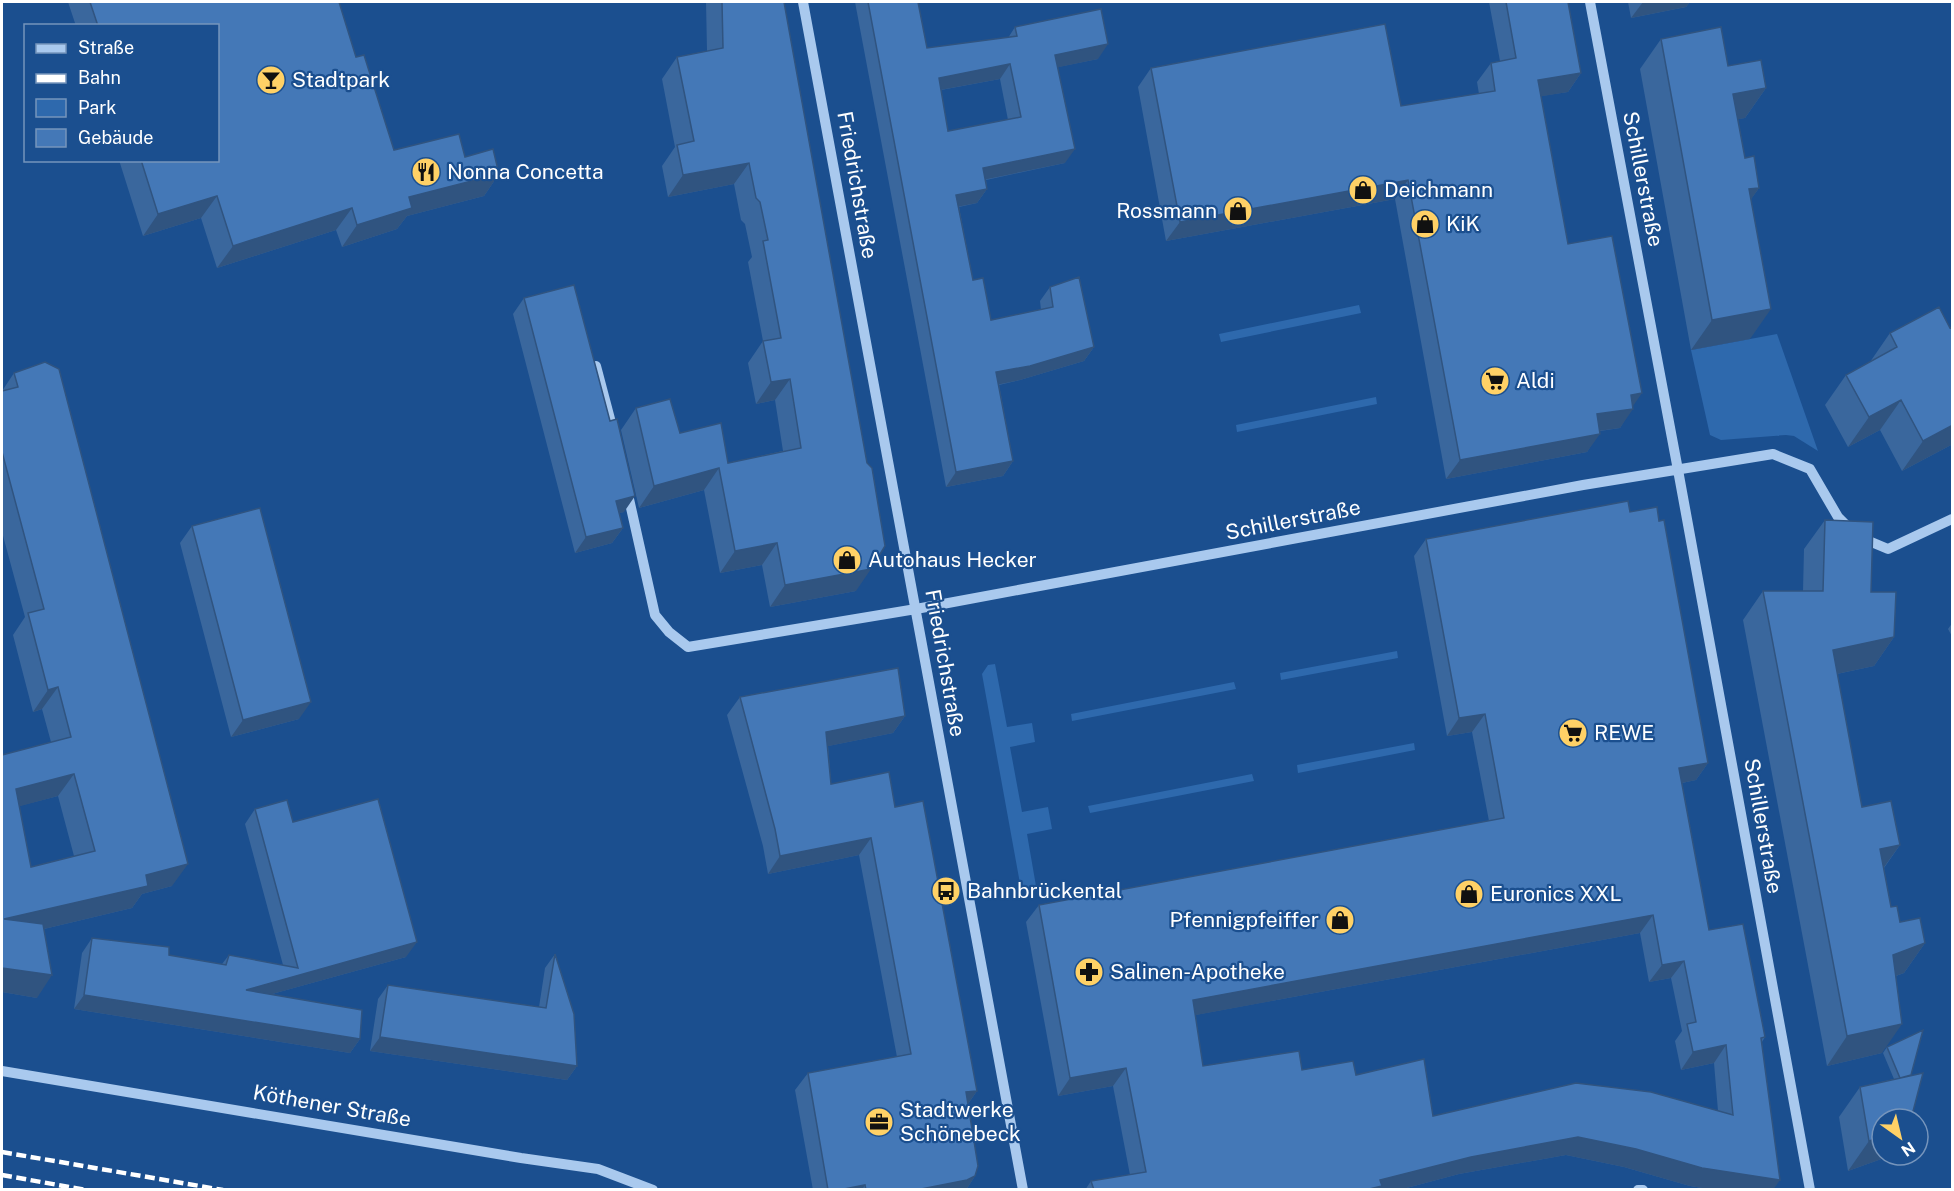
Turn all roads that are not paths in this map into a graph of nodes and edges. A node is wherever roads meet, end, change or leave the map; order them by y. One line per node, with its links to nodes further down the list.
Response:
1 (803, 2): 8 (street, Friedrichstraße)
2 (1590, 2): 5 (street, Schillerstraße)
3 (596, 366): 4 (street)
4 (617, 446)
5 (1678, 470): 7 (street); 8 (street, Schillerstraße); 12 (street, Schillerstraße)
6 (625, 480): 8 (street, Schillerstraße)
7 (1953, 519)
8 (916, 609): 11 (street, Friedrichstraße)
9 (2, 1071): 10 (street, Köthener Straße)
10 (653, 1190)
11 (1023, 1190)
12 (1810, 1190)

